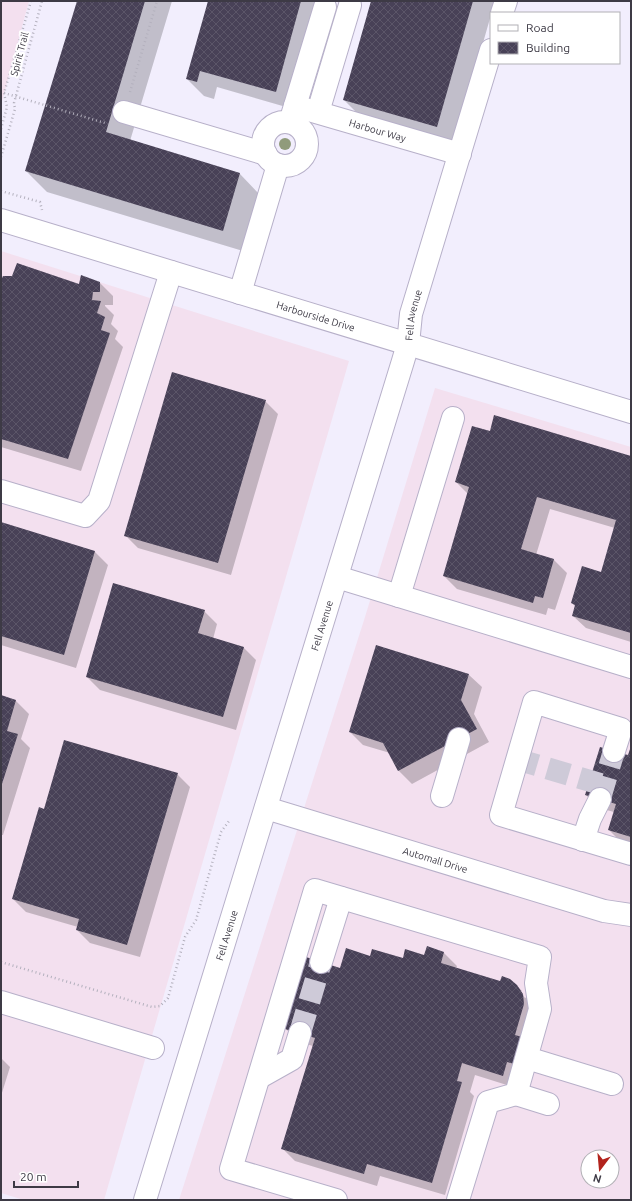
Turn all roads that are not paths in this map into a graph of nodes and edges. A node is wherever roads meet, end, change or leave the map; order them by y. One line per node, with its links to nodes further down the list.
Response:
1 (506, 1): 4 (street)
2 (350, 5): 7 (street)
3 (324, 7): 8 (street)
4 (502, 12)
5 (490, 53): 9 (street, Fell Avenue)
6 (124, 112): 10 (street)
7 (318, 112): 8 (street, Harbour Way); 9 (street, Harbour Way)
8 (293, 114): 10 (street); 10 (street)
9 (460, 154): 14 (street, Fell Avenue)
10 (272, 160): 13 (street)
11 (1, 220): 12 (street, Harbourside Drive)
12 (171, 272): 13 (street, Harbourside Drive); 17 (street)
13 (240, 293): 14 (street, Harbourside Drive)
14 (408, 344): 15 (street, Harbourside Drive); 18 (street, Fell Avenue)
15 (631, 412)
16 (453, 418): 19 (street)
17 (1, 491)
18 (336, 576): 19 (street); 25 (street, Fell Avenue)
19 (399, 596): 20 (street)
20 (631, 667)
21 (459, 739): 23 (street)
22 (614, 751): 26 (street)
23 (442, 796)
24 (600, 800): 26 (street)
25 (266, 808): 29 (street, Automall Drive); 41 (street, Fell Avenue)
26 (583, 840): 27 (street)
27 (631, 854)
28 (341, 898): 32 (street); 36 (street); 37 (street)
29 (604, 911): 30 (street, Automall Drive); 31 (street, Automall Drive)
30 (631, 914)
31 (631, 930)
32 (321, 962)
33 (1, 1002): 35 (street)
34 (300, 1033): 37 (street)
35 (154, 1048)
36 (527, 1058): 38 (street); 39 (street)
37 (260, 1077): 42 (street)
38 (612, 1084)
39 (516, 1094): 40 (street); 43 (street)
40 (548, 1104)
41 (145, 1200)
42 (336, 1200)
43 (458, 1200)

